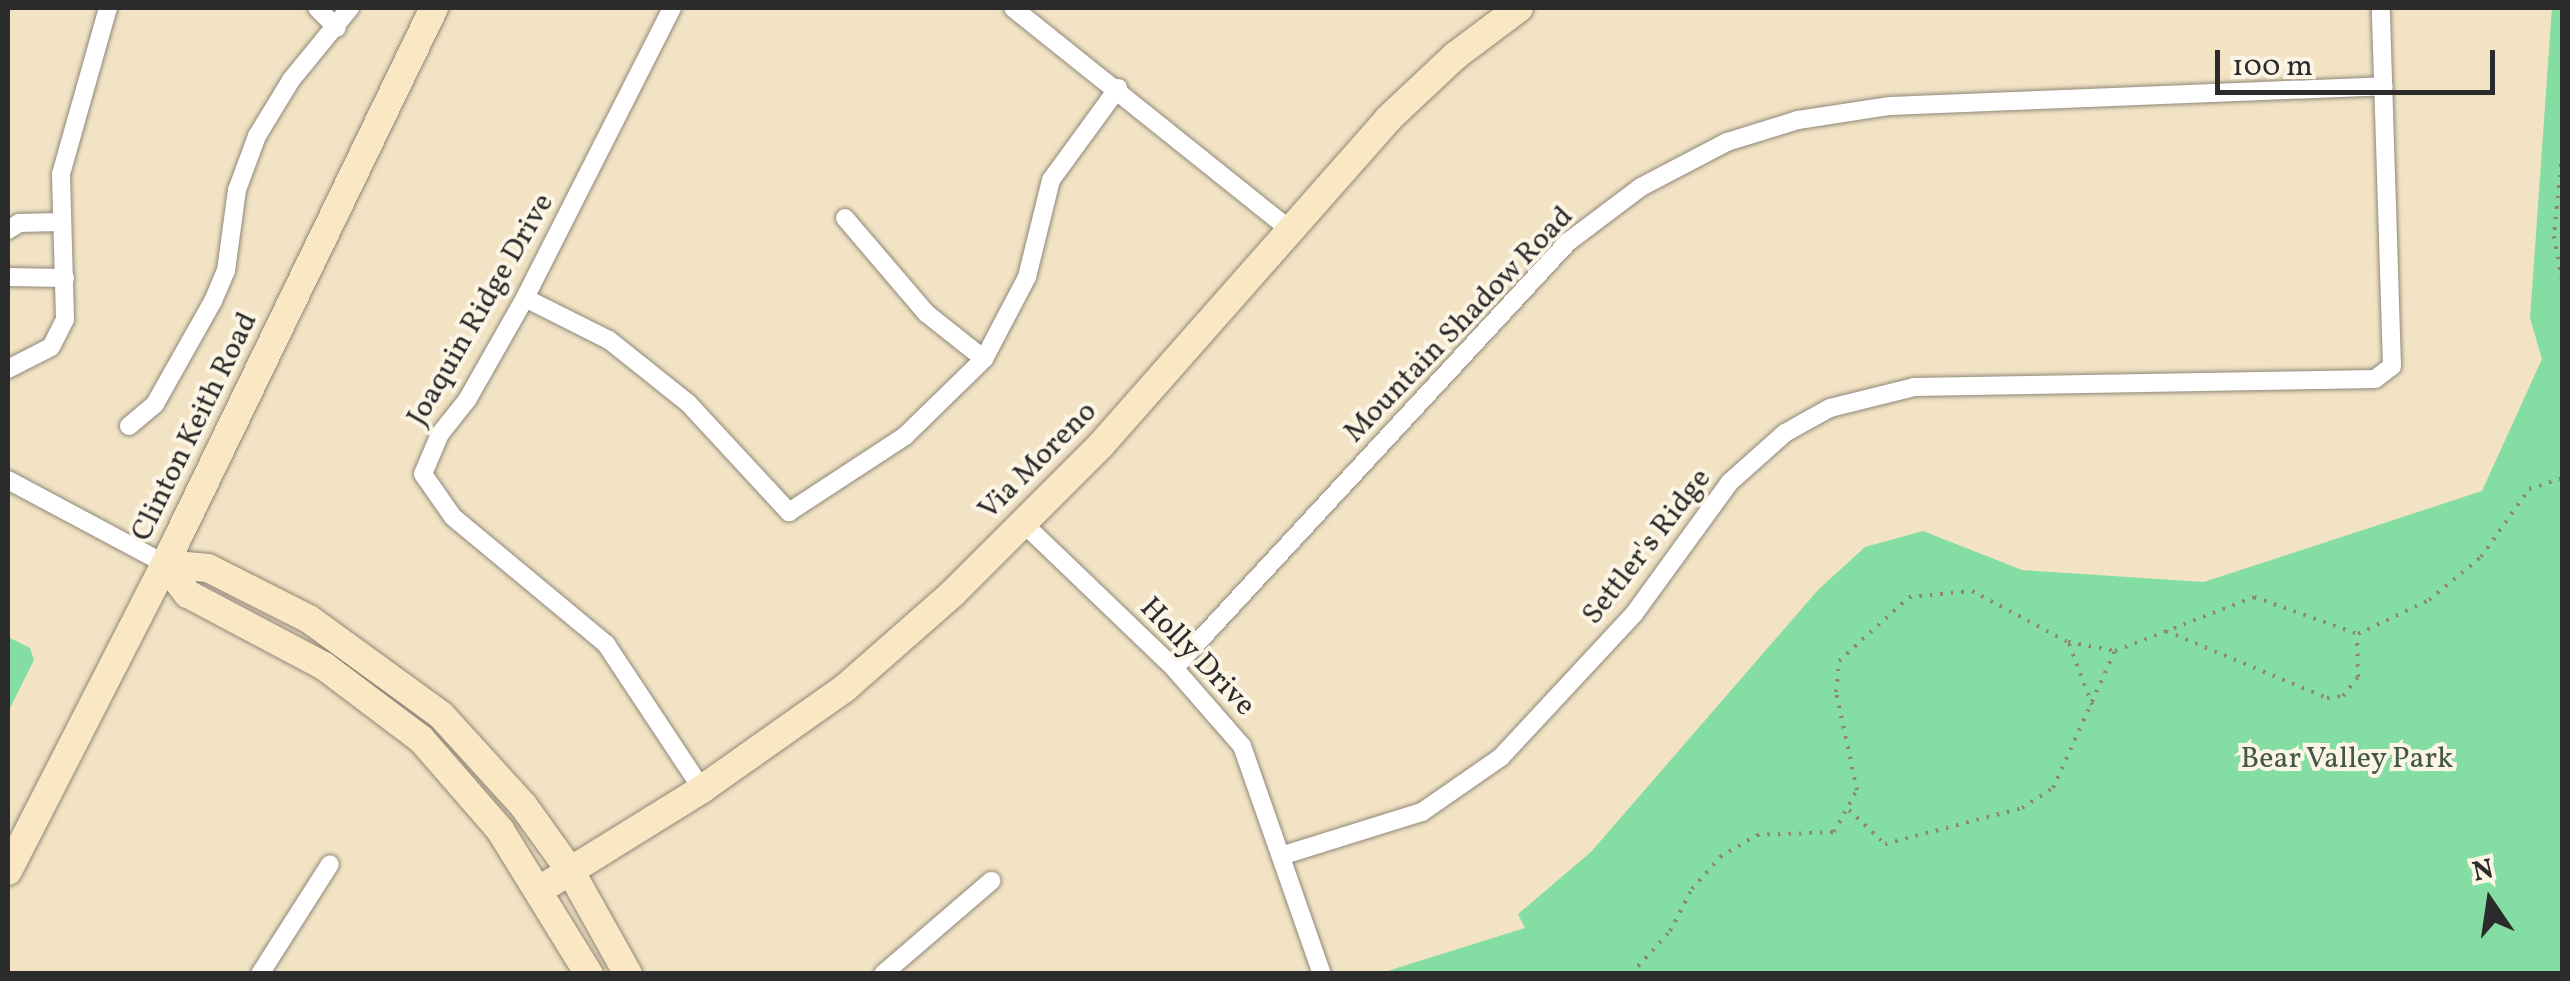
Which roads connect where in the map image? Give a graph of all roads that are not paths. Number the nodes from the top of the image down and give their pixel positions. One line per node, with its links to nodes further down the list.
1 (108, 8): 13 (street)
2 (317, 8): 9 (street)
3 (350, 8): 9 (street)
4 (434, 8): 24 (main road, Clinton Keith Road)
5 (672, 8): 18 (street, Joaquin Ridge Drive)
6 (1013, 8): 11 (street)
7 (1519, 8): 15 (main road, Via Moreno)
8 (2381, 8): 10 (street)
9 (338, 28): 21 (street)
10 (2384, 86): 25 (street, Mountain Shadow Road); 27 (street, Settler's Ridge)
11 (1118, 88): 15 (street); 19 (street)
12 (845, 218): 19 (street)
13 (60, 222): 14 (street); 17 (street)
14 (8, 230)
15 (1290, 230): 23 (main road, Via Moreno)
16 (8, 276): 17 (street)
17 (65, 278): 20 (street)
18 (525, 298): 19 (street); 26 (street, Joaquin Ridge Drive)
19 (984, 359)
20 (8, 369)
21 (129, 426)
22 (8, 480): 24 (street)
23 (1023, 523): 25 (street, Holly Drive); 26 (main road, Via Moreno)
24 (165, 564): 29 (main road, Clinton Keith Road); 30 (main road); 32 (main road)
25 (1174, 668): 27 (street, Holly Drive)
26 (702, 789): 30 (main road, Via Moreno)
27 (1284, 855): 37 (street, Holly Drive)
28 (330, 864): 33 (street)
29 (8, 871)
30 (571, 872): 32 (main road, Via Moreno); 35 (main road)
31 (991, 881): 36 (street)
32 (541, 889): 34 (main road)
33 (260, 974)
34 (589, 974)
35 (628, 974)
36 (883, 974)
37 (1322, 974)

